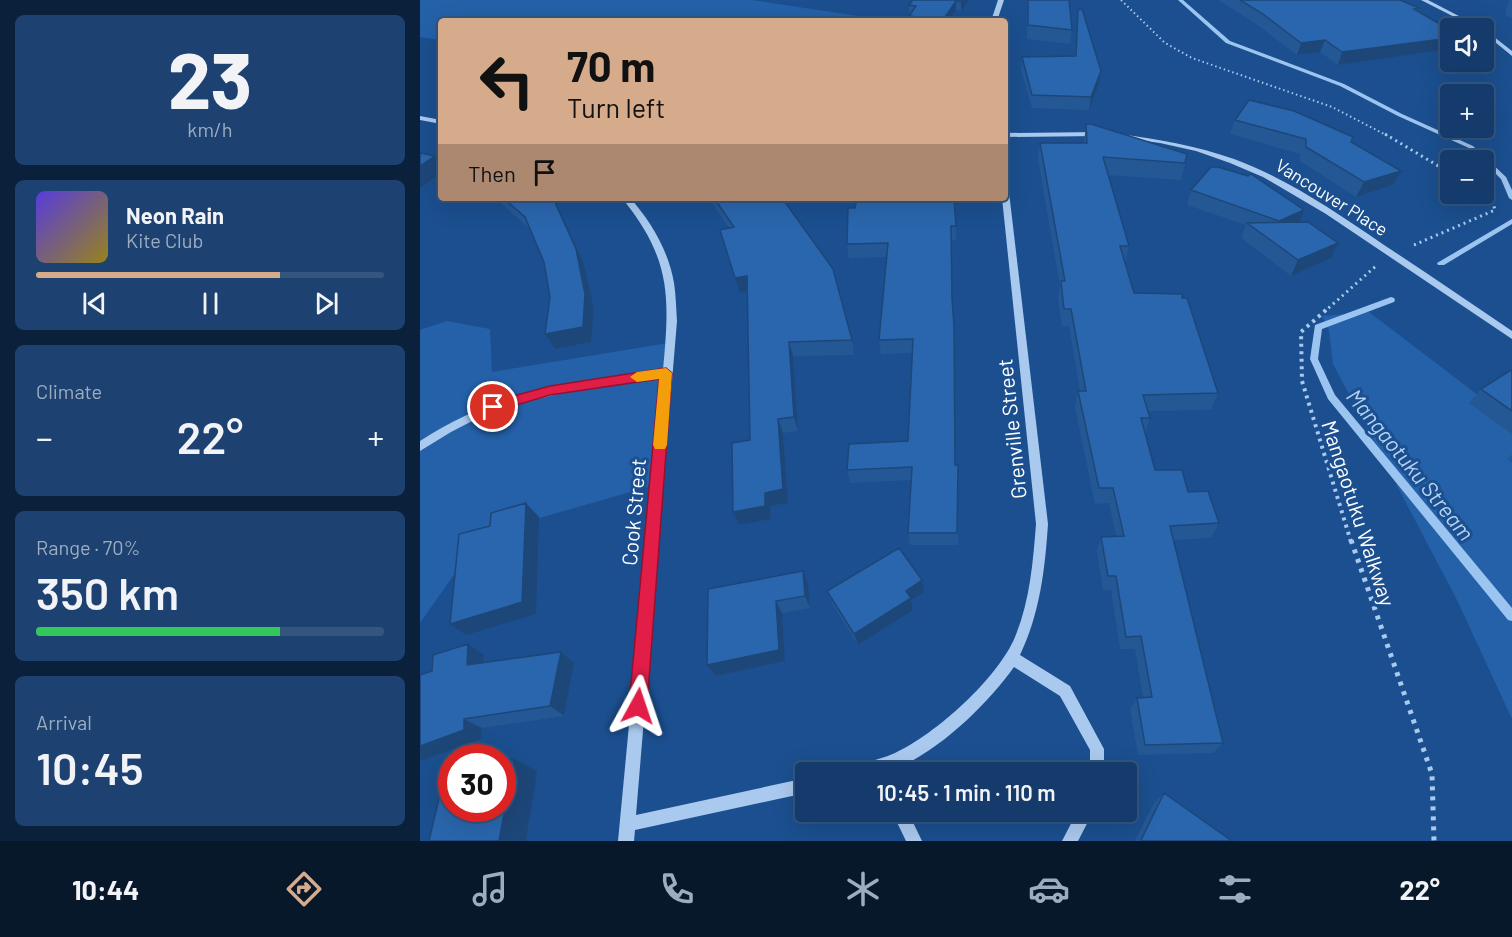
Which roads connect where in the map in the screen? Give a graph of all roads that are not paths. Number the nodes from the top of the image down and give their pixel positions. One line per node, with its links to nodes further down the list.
1 (1001, 0): 3 (street)
2 (1424, 0): 4 (street)
3 (994, 18)
4 (1459, 18)
5 (1494, 40): 6 (street)
6 (1512, 54)
7 (420, 118): 8 (street)
8 (438, 121)
9 (1008, 135): 12 (street, Vancouver Place)
10 (629, 201): 13 (street, Cook Street)
11 (1006, 201): 15 (street, Grenville Street)
12 (1512, 336)
13 (666, 373): 14 (street); 21 (street, Cook Street)
14 (420, 447)
15 (1013, 658): 16 (street, Grenville Street); 17 (street)
16 (896, 762)
17 (1097, 762)
18 (795, 787): 21 (street)
19 (905, 822): 23 (street)
20 (1080, 822): 24 (street)
21 (628, 824): 22 (street, Cook Street)
22 (626, 841)
23 (914, 841)
24 (1070, 841)

